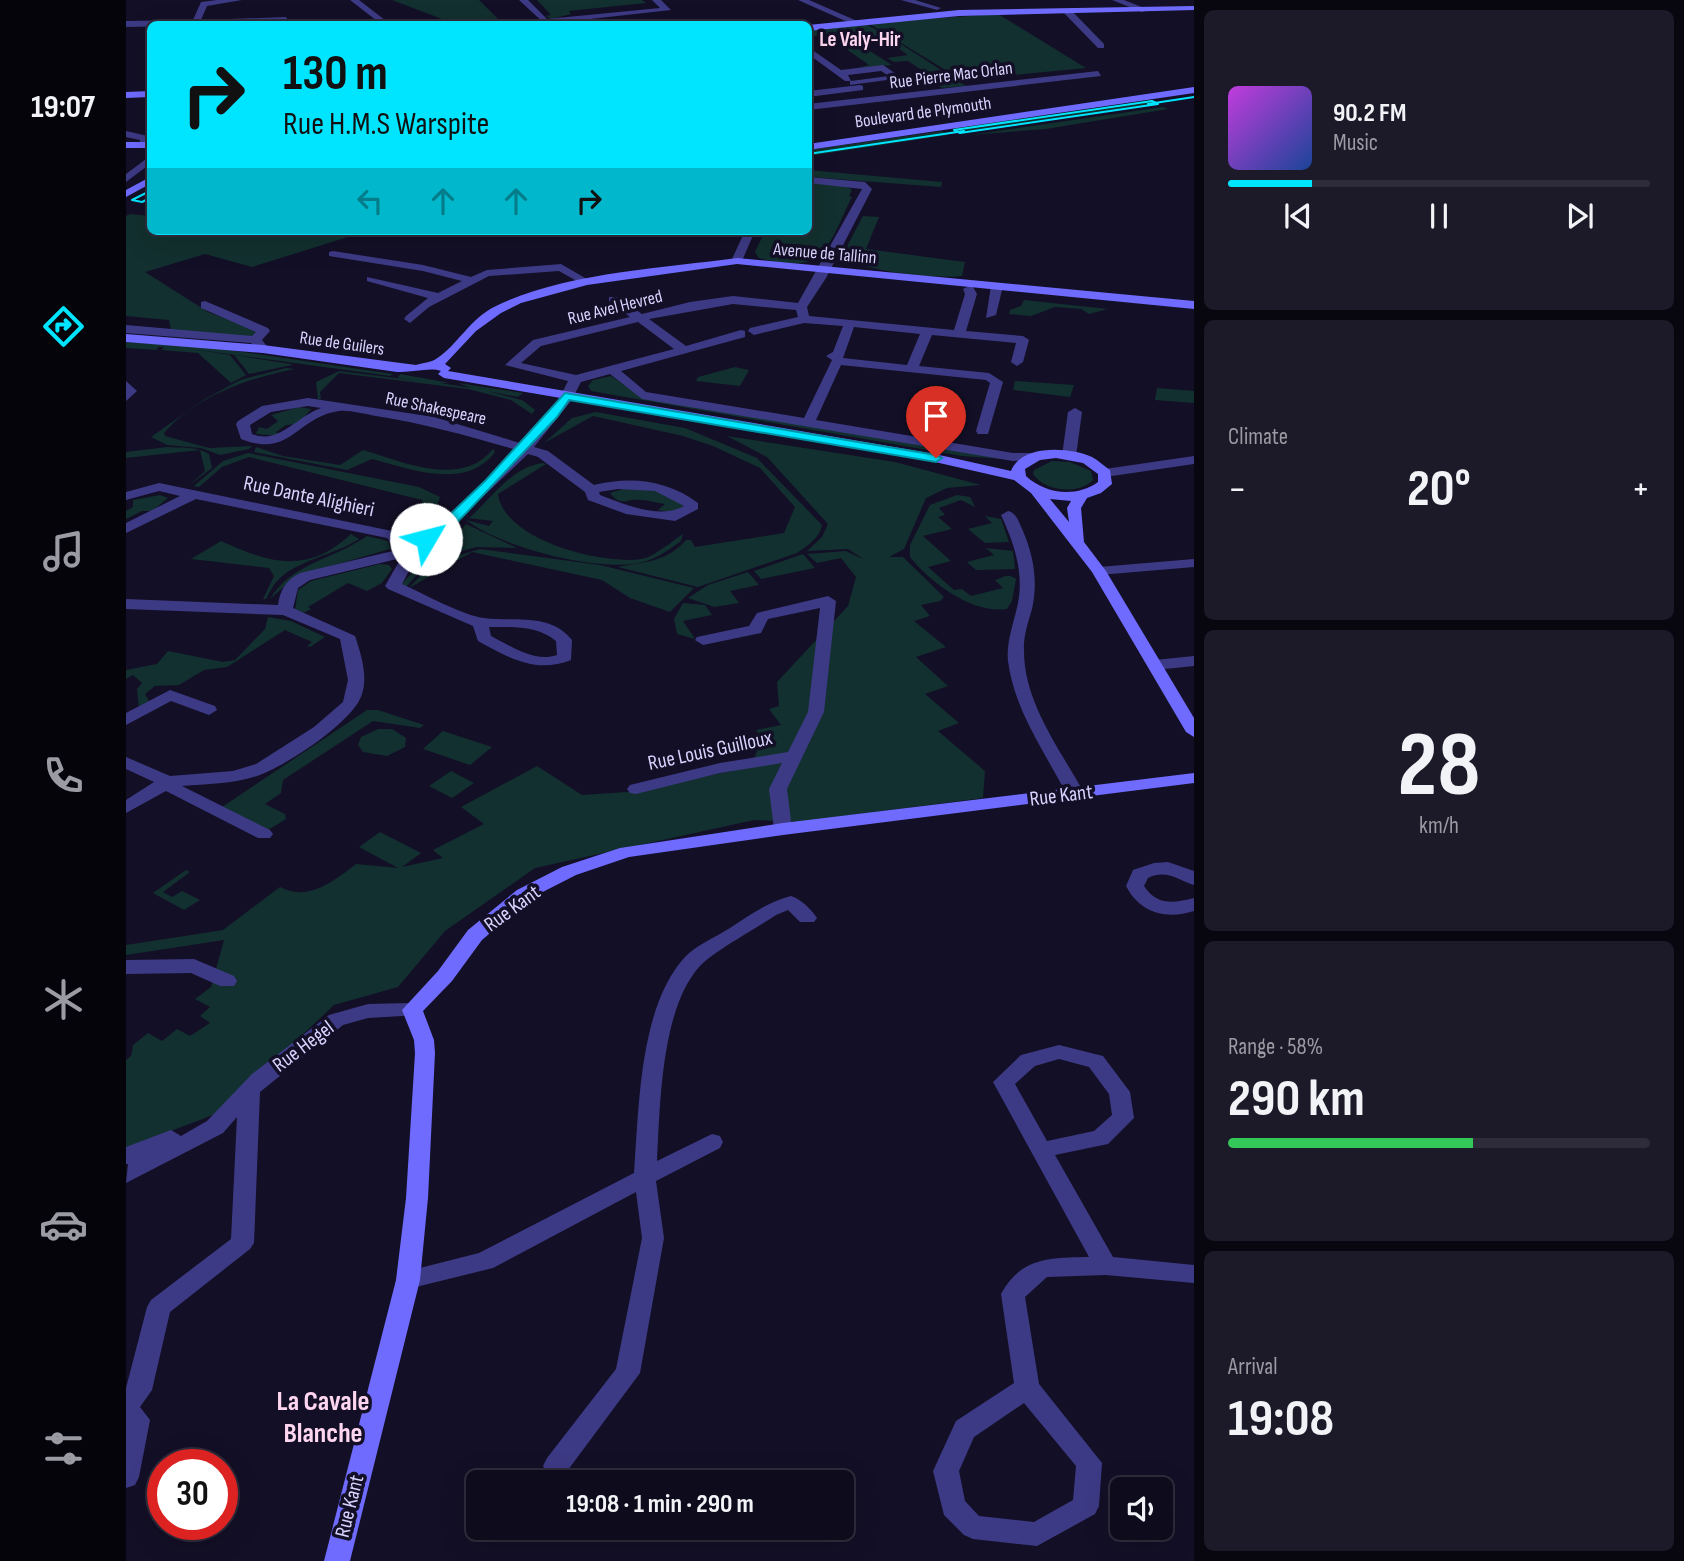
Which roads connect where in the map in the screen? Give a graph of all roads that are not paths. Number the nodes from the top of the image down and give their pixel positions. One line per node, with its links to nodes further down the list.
1 (238, 0): 13 (street)
2 (354, 0): 14 (street)
3 (523, 0): 15 (street)
4 (656, 0): 12 (street)
5 (802, 0): 18 (street)
6 (905, 0): 9 (street)
7 (1116, 0): 10 (street)
8 (1192, 8): 10 (street)
9 (938, 9): 11 (street); 18 (street)
10 (1145, 10): 11 (street)
11 (1067, 11): 22 (street)
12 (586, 18): 16 (street); 17 (street)
13 (196, 21)
14 (382, 21)
15 (544, 21)
16 (555, 21)
17 (591, 21)
18 (853, 21): 21 (street)
19 (126, 24): 20 (street)
20 (147, 24)
21 (812, 26)
22 (1101, 46)
23 (812, 53): 24 (street)
24 (839, 73): 26 (street); 26 (street, Rue Pierre Mac Orlan)
25 (1098, 74): 31 (street, Rue Pierre Mac Orlan)
26 (857, 86): 28 (street, Rue Pierre Mac Orlan); 31 (street)
27 (1194, 89): 36 (street, Boulevard de Plymouth)
28 (812, 93)
29 (147, 94): 30 (street)
30 (126, 95)
31 (875, 100): 32 (street, Rue Pierre Mac Orlan)
32 (812, 107)
33 (126, 134): 35 (street)
34 (126, 145): 35 (street)
35 (147, 145)
36 (812, 146)
37 (147, 162): 39 (street)
38 (126, 169): 39 (street)
39 (139, 169): 40 (street)
40 (126, 179)
41 (812, 180): 47 (street)
42 (147, 182): 43 (street)
43 (126, 194)
44 (748, 235): 46 (street)
45 (334, 254): 49 (street)
46 (737, 261): 47 (street, Avenue de Tallinn); 50 (street, Avenue de Tallinn)
47 (824, 271): 51 (street, Avenue de Tallinn); 57 (street)
48 (370, 279): 53 (street)
49 (471, 281): 50 (street); 53 (street)
50 (586, 282): 70 (street, Avenue de Tallinn)
51 (997, 286): 56 (street, Avenue de Tallinn); 58 (street)
52 (969, 289): 64 (street)
53 (439, 297): 59 (street)
54 (612, 299): 60 (street)
55 (205, 305): 66 (street)
56 (1194, 305)
57 (802, 313): 60 (street, Rue Avel Hevred); 61 (street, Rue Avel Hevred); 67 (street)
58 (990, 315)
59 (410, 319)
60 (641, 319): 67 (street); 73 (street, Rue Avel Hevred)
61 (850, 323): 63 (street, Rue Avel Hevred); 68 (street)
62 (126, 329): 66 (street, Rue de Guilers)
63 (928, 331): 64 (street, Rue Avel Hevred); 72 (street)
64 (959, 334): 69 (street, Rue Avel Hevred)
65 (126, 338): 66 (street, Rue de Guilers)
66 (259, 345): 70 (street, Rue de Guilers)
67 (684, 350): 71 (street)
68 (832, 356)
69 (1017, 362)
70 (440, 369): 75 (street)
71 (612, 369): 73 (street); 79 (street)
72 (911, 369): 79 (street); 80 (street)
73 (576, 379): 75 (street)
74 (126, 385): 76 (street)
75 (565, 396): 81 (street); 83 (street)
76 (126, 397)
77 (339, 407): 77 (street, Rue Shakespeare); 81 (street, Rue Shakespeare)
78 (1075, 412): 82 (street)
79 (809, 422): 84 (street)
80 (983, 431)
81 (524, 447): 88 (street, Rue Shakespeare); 96 (street)
82 (1069, 456): 84 (street); 86 (street)
83 (936, 458): 84 (street); 87 (street)
84 (1029, 460): 87 (street)
85 (1194, 460): 86 (street)
86 (1105, 473): 91 (street)
87 (1019, 477): 89 (street)
88 (592, 490): 88 (street, Rue Shakespeare)
89 (1037, 491): 91 (street); 95 (street)
90 (196, 493): 92 (street, Rue Dante Alighieri); 94 (street); 96 (street, Rue Dante Alighieri)
91 (1082, 495): 95 (street)
92 (126, 496)
93 (1008, 515): 113 (street)
94 (126, 529)
95 (1078, 540): 98 (street)
96 (407, 551): 100 (street); 101 (street)
97 (1194, 563): 98 (street)
98 (1099, 571): 104 (street)
99 (126, 604): 100 (street)
100 (285, 610): 111 (street)
101 (480, 623): 101 (street)
102 (703, 640): 108 (street, Rue Louis Guilloux)
103 (1194, 661): 104 (street)
104 (1155, 665): 107 (street)
105 (209, 710): 106 (street)
106 (126, 720)
107 (1194, 732)
108 (794, 756): 112 (street, Rue Louis Guilloux); 115 (street, Rue Louis Guilloux)
109 (126, 762): 111 (street)
110 (1194, 778): 113 (street, Rue Kant)
111 (167, 782): 114 (street); 116 (street)
112 (636, 789)
113 (1075, 793): 115 (street, Rue Kant)
114 (126, 808)
115 (783, 829): 122 (street, Rue Kant)
116 (264, 834)
117 (1194, 879): 118 (street)
118 (1194, 904)
119 (807, 918): 129 (street)
120 (126, 968): 121 (street)
121 (227, 981)
122 (412, 1010): 123 (street, Rue Hegel); 132 (street, Rue Kant)
123 (249, 1090): 124 (street, Rue Hegel); 134 (street)
124 (215, 1126): 127 (street); 128 (street, Rue Hegel)
125 (712, 1142): 129 (street)
126 (1041, 1150): 126 (street); 130 (street)
127 (132, 1155)
128 (126, 1175)
129 (645, 1179): 132 (street); 135 (street)
130 (1106, 1266): 131 (street); 133 (street)
131 (1194, 1274)
132 (408, 1280): 137 (street, Rue Kant)
133 (1027, 1388): 133 (street)
134 (126, 1408): 136 (street)
135 (556, 1466)
136 (126, 1477)
137 (341, 1559)

